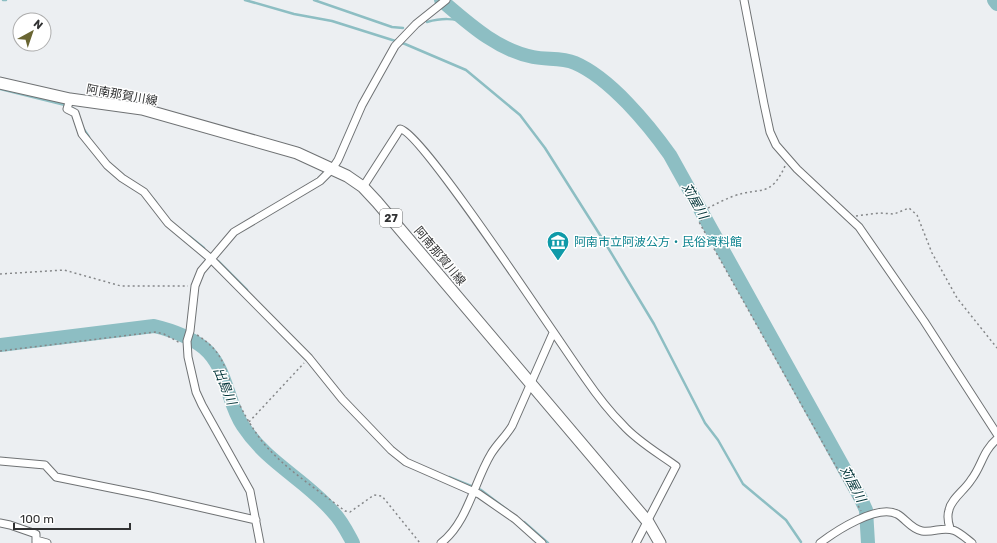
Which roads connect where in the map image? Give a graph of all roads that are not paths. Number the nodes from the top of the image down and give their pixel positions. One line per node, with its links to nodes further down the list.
1 (446, 0): 5 (street)
2 (744, 0): 10 (street)
3 (0, 83): 4 (main road, 阿南那賀川線 / 27)
4 (68, 103): 5 (main road, 阿南那賀川線 / 27); 7 (street)
5 (332, 169): 6 (main road, 阿南那賀川線 / 27); 7 (street)
6 (363, 187): 8 (street); 9 (main road, 阿南那賀川線 / 27)
7 (212, 256): 13 (street); 14 (street)
8 (553, 333): 9 (street); 15 (street)
9 (530, 383): 13 (street); 15 (main road, 阿南那賀川線 / 27)
10 (997, 434)
11 (997, 439): 17 (street)
12 (0, 461): 14 (street)
13 (475, 488): 19 (street); 22 (street)
14 (256, 520): 21 (street)
15 (648, 522): 23 (street); 24 (main road, 阿南那賀川線 / 27)
16 (0, 523): 18 (street)
17 (950, 528): 25 (street); 26 (street)
18 (36, 541): 20 (street)
19 (446, 542)
20 (47, 543)
21 (260, 543)
22 (542, 543)
23 (636, 543)
24 (660, 543)
25 (820, 543)
26 (972, 543)

